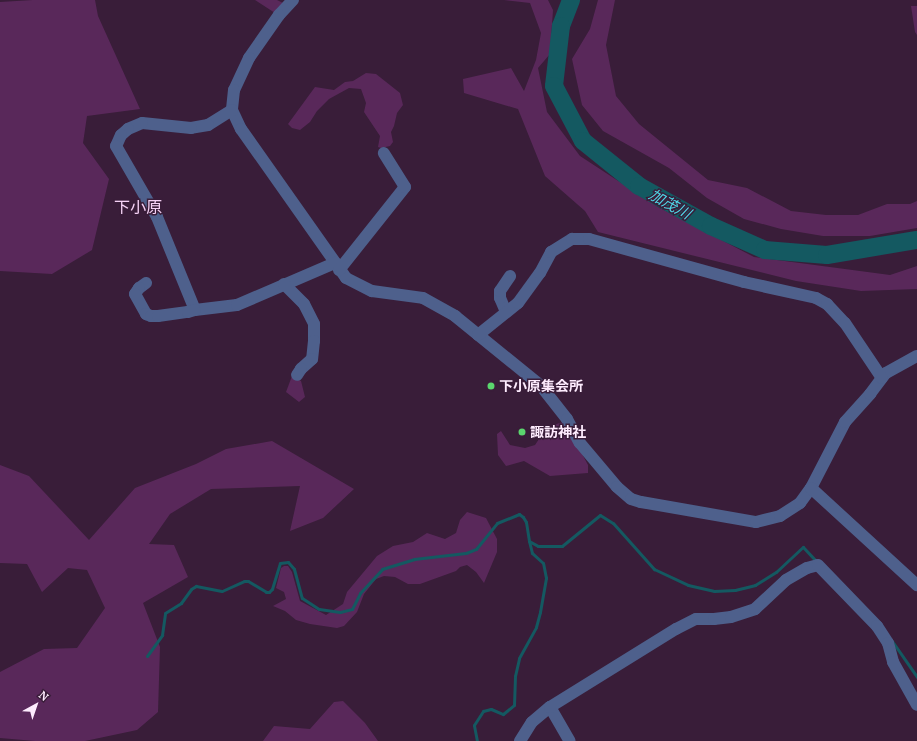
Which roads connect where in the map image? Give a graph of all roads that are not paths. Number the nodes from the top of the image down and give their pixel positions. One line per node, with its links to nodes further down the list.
1 (289, 1): 2 (street)
2 (232, 110): 4 (street); 8 (street)
3 (384, 152): 4 (street)
4 (337, 267): 7 (street); 10 (street)
5 (510, 276): 9 (street)
6 (146, 283): 8 (street)
7 (284, 284): 8 (street); 12 (street)
8 (195, 310)
9 (506, 312): 10 (street); 13 (street)
10 (478, 335): 14 (street)
11 (917, 356): 13 (street)
12 (297, 375)
13 (882, 378): 14 (street)
14 (812, 488): 15 (street)
15 (917, 585)
16 (917, 705): 17 (street)
17 (550, 707): 18 (street); 19 (street)
18 (520, 741)
19 (570, 741)

